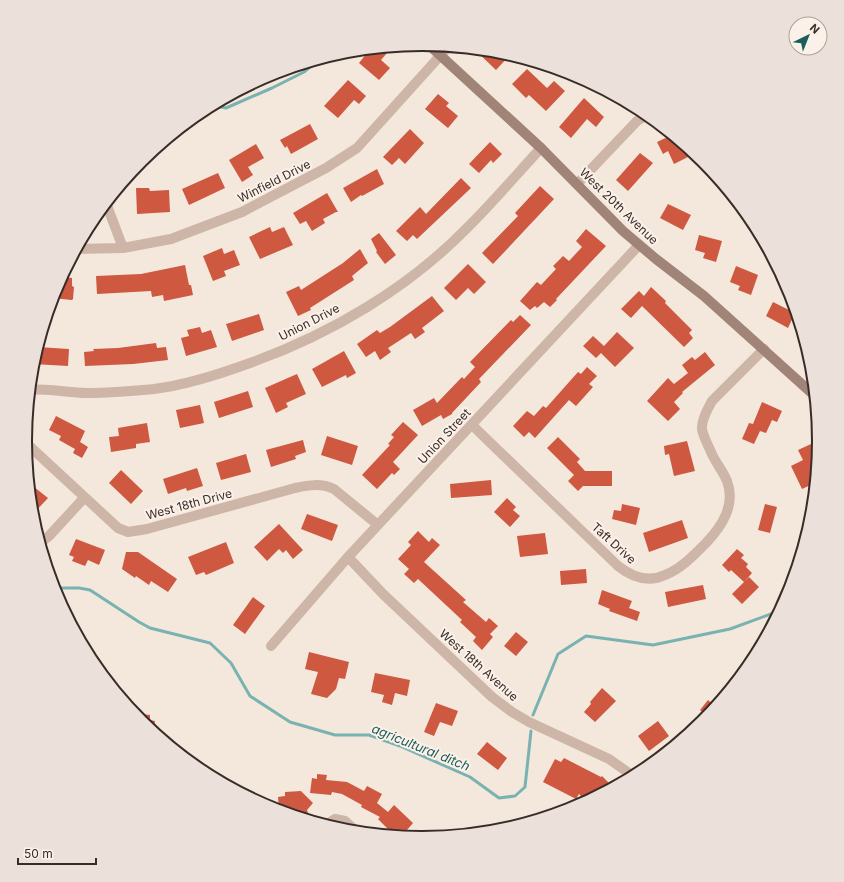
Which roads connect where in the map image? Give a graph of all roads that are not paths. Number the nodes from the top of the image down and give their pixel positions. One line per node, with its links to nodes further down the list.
1 (436, 52): 3 (street, West 20th Avenue)
2 (443, 52): 3 (street, Winfield Drive)
3 (440, 55): 5 (street, West 20th Avenue); 9 (street, Winfield Drive)
4 (641, 119): 6 (street)
5 (541, 148): 6 (street, West 20th Avenue); 12 (street, Union Drive)
6 (577, 184): 8 (street, West 20th Avenue)
7 (109, 210): 9 (street)
8 (639, 245): 11 (street, West 20th Avenue); 14 (street, Union Street)
9 (123, 248): 10 (street, Winfield Drive)
10 (83, 249)
11 (764, 349): 13 (street, West 20th Avenue); 14 (street, Taft Drive)
12 (35, 389)
13 (809, 391)
14 (472, 426): 17 (street, Union Street)
15 (32, 449): 16 (street, West 18th Drive)
16 (84, 498): 17 (street, West 18th Drive); 18 (street)
17 (378, 526): 19 (street, Union Street)
18 (44, 540)
19 (348, 557): 20 (street, Union Street); 21 (street, West 18th Avenue)
20 (271, 646)
21 (627, 772)
22 (332, 821): 23 (street)
23 (349, 824)

